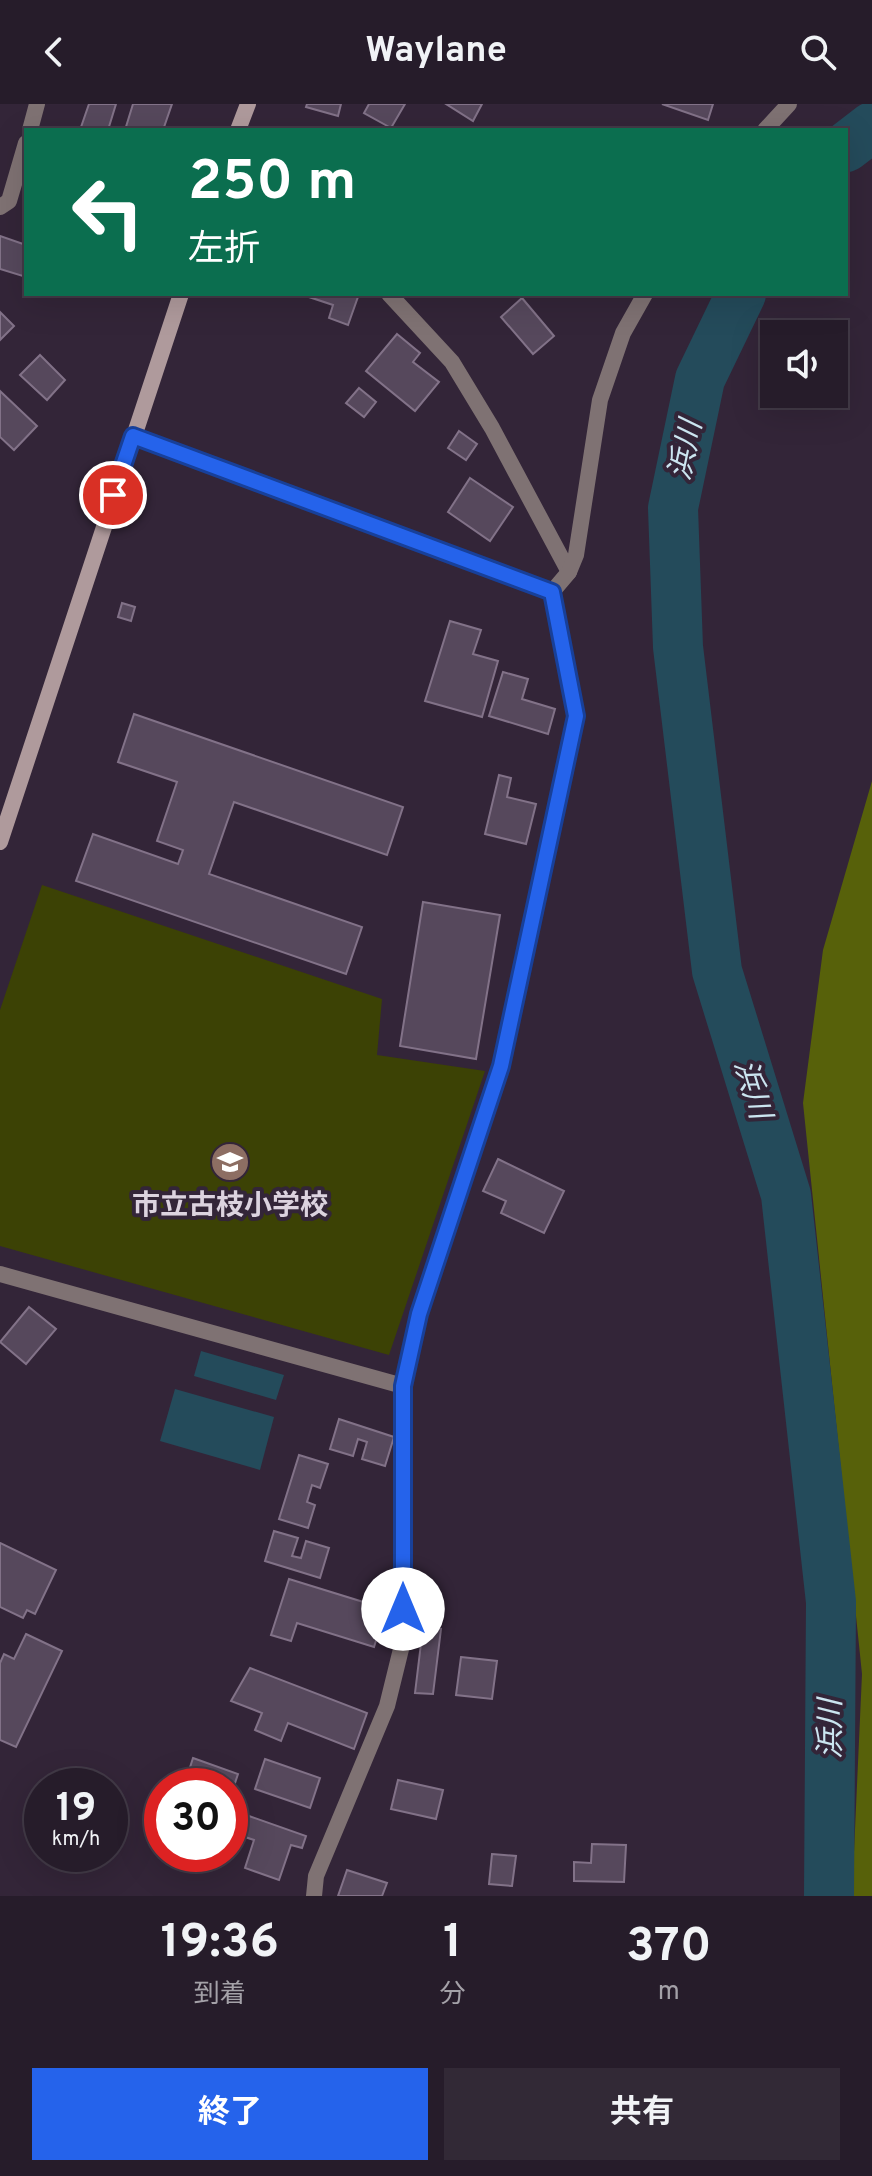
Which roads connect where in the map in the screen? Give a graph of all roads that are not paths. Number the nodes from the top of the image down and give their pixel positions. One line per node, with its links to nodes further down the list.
1 (37, 104): 4 (street)
2 (248, 104): 5 (main road)
3 (789, 104): 6 (street)
4 (31, 128)
5 (239, 128)
6 (767, 128)
7 (24, 150): 8 (street)
8 (0, 207)
9 (180, 296): 12 (main road)
10 (391, 296): 13 (street)
11 (644, 296): 13 (street)
12 (133, 436): 14 (street); 15 (main road)
13 (569, 572): 14 (street)
14 (552, 592): 17 (street)
15 (0, 842)
16 (0, 1274): 17 (street)
17 (403, 1386): 18 (street)
18 (314, 1896)

